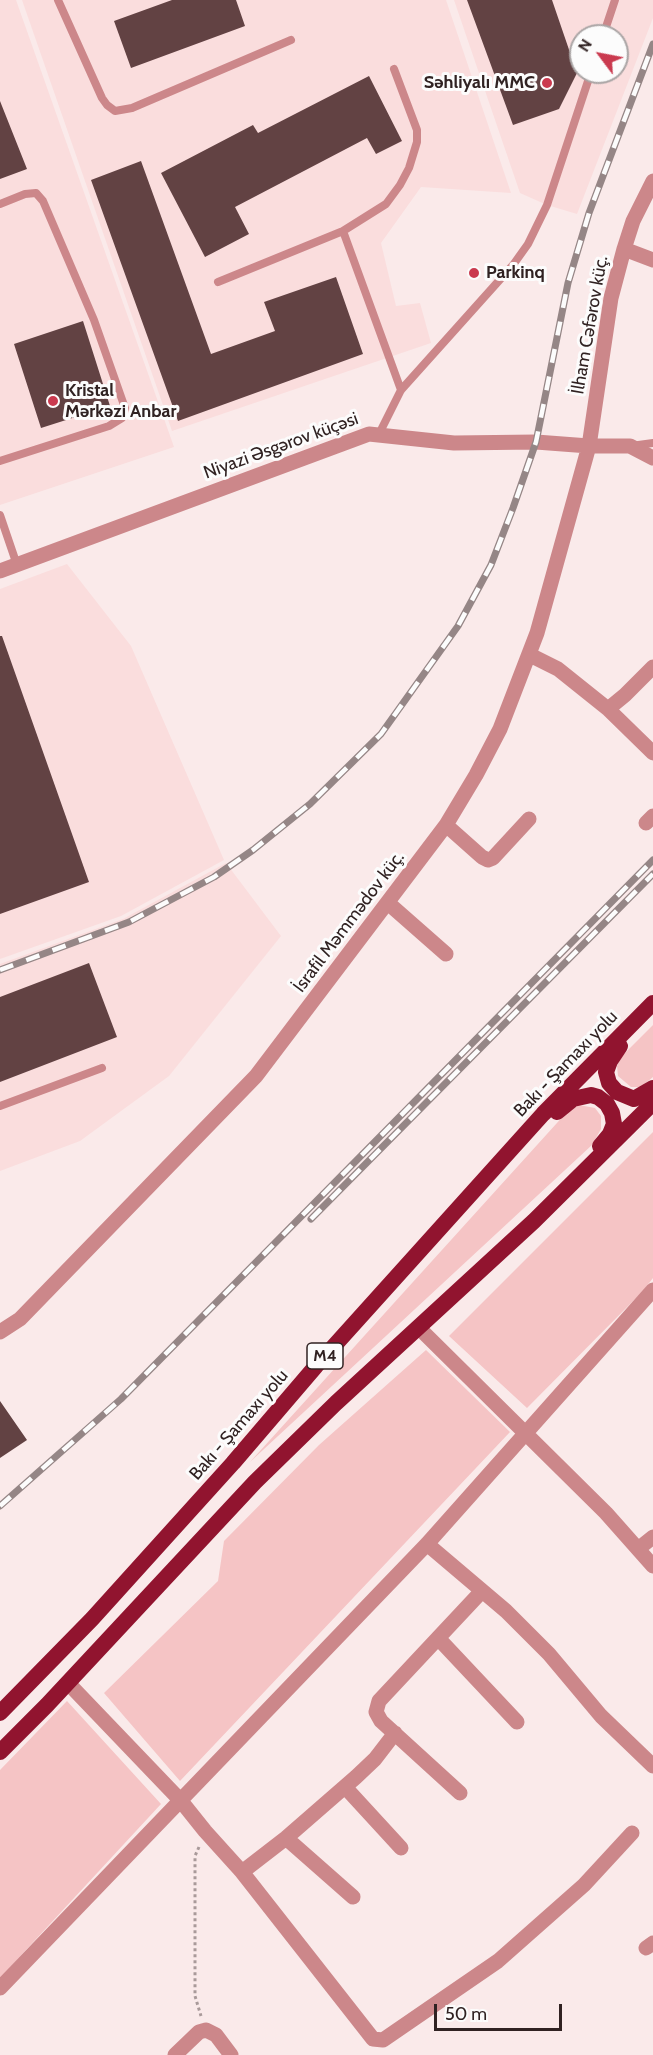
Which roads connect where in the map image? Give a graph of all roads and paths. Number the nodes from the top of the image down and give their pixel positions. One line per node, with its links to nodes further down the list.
1 (57, 0): 4 (lane)
2 (615, 0): 3 (lane)
3 (607, 24)
4 (291, 40)
5 (394, 69): 9 (lane)
6 (587, 84): 13 (lane)
7 (653, 181): 10 (street, İlham Cəfərov küç.)
8 (0, 204): 19 (lane)
9 (343, 231): 12 (lane); 13 (lane)
10 (624, 249): 11 (street); 16 (street, İlham Cəfərov küç.)
11 (653, 260)
12 (218, 282)
13 (401, 390): 14 (lane)
14 (379, 434): 16 (street, Niyazi Əsgərov küçəsi); 21 (street, Niyazi Əsgərov küçəsi)
15 (653, 442): 17 (lane)
16 (589, 446): 17 (street, Niyazi Əsgərov küçəsi); 23 (street, İsrafil Məmmədov küç.)
17 (630, 446): 18 (street)
18 (653, 458)
19 (0, 461)
20 (0, 515): 21 (lane)
21 (17, 565): 22 (street, Niyazi Əsgərov küçəsi)
22 (0, 571)
23 (530, 655): 25 (street); 28 (street, İsrafil Məmmədov küç.)
24 (653, 667): 25 (street)
25 (608, 709): 26 (street)
26 (653, 753)
27 (529, 819): 28 (street)
28 (446, 825): 29 (street, İsrafil Məmmədov küç.)
29 (388, 903): 30 (street); 40 (street, İsrafil Məmmədov küç.)
30 (446, 954)
31 (653, 1004): 33 (highway); 36 (highway, Bakı - Şamaxı yolu / M4)
32 (102, 1068): 35 (lane)
33 (653, 1088)
34 (653, 1103): 37 (highway, M4)
35 (0, 1106)
36 (492, 1171): 37 (highway); 49 (highway, Bakı - Şamaxı yolu / M4)
37 (534, 1221): 39 (highway, M4)
38 (653, 1290): 41 (street)
39 (419, 1328): 41 (street); 48 (highway, M4)
40 (0, 1332)
41 (525, 1433): 43 (street); 44 (street)
42 (653, 1537): 44 (street)
43 (427, 1544): 46 (street); 56 (street)
44 (638, 1549): 45 (street)
45 (653, 1566)
46 (482, 1591): 47 (street); 53 (street)
47 (438, 1638): 50 (street); 51 (street)
48 (68, 1683): 52 (highway, M4); 56 (street)
49 (0, 1713)
50 (517, 1722)
51 (395, 1733): 54 (street); 55 (street)
52 (0, 1752)
53 (653, 1766)
54 (345, 1787): 59 (street); 60 (street)
55 (460, 1793)
56 (181, 1801): 57 (street); 63 (street)
57 (205, 1831): 61 (street); 64 (path)
58 (632, 1833): 61 (street)
59 (286, 1838): 61 (street); 62 (street)
60 (401, 1848)
61 (242, 1872)
62 (353, 1897)
63 (0, 1988)
64 (206, 2030): 65 (street); 66 (street)
65 (175, 2055)
66 (231, 2055)

